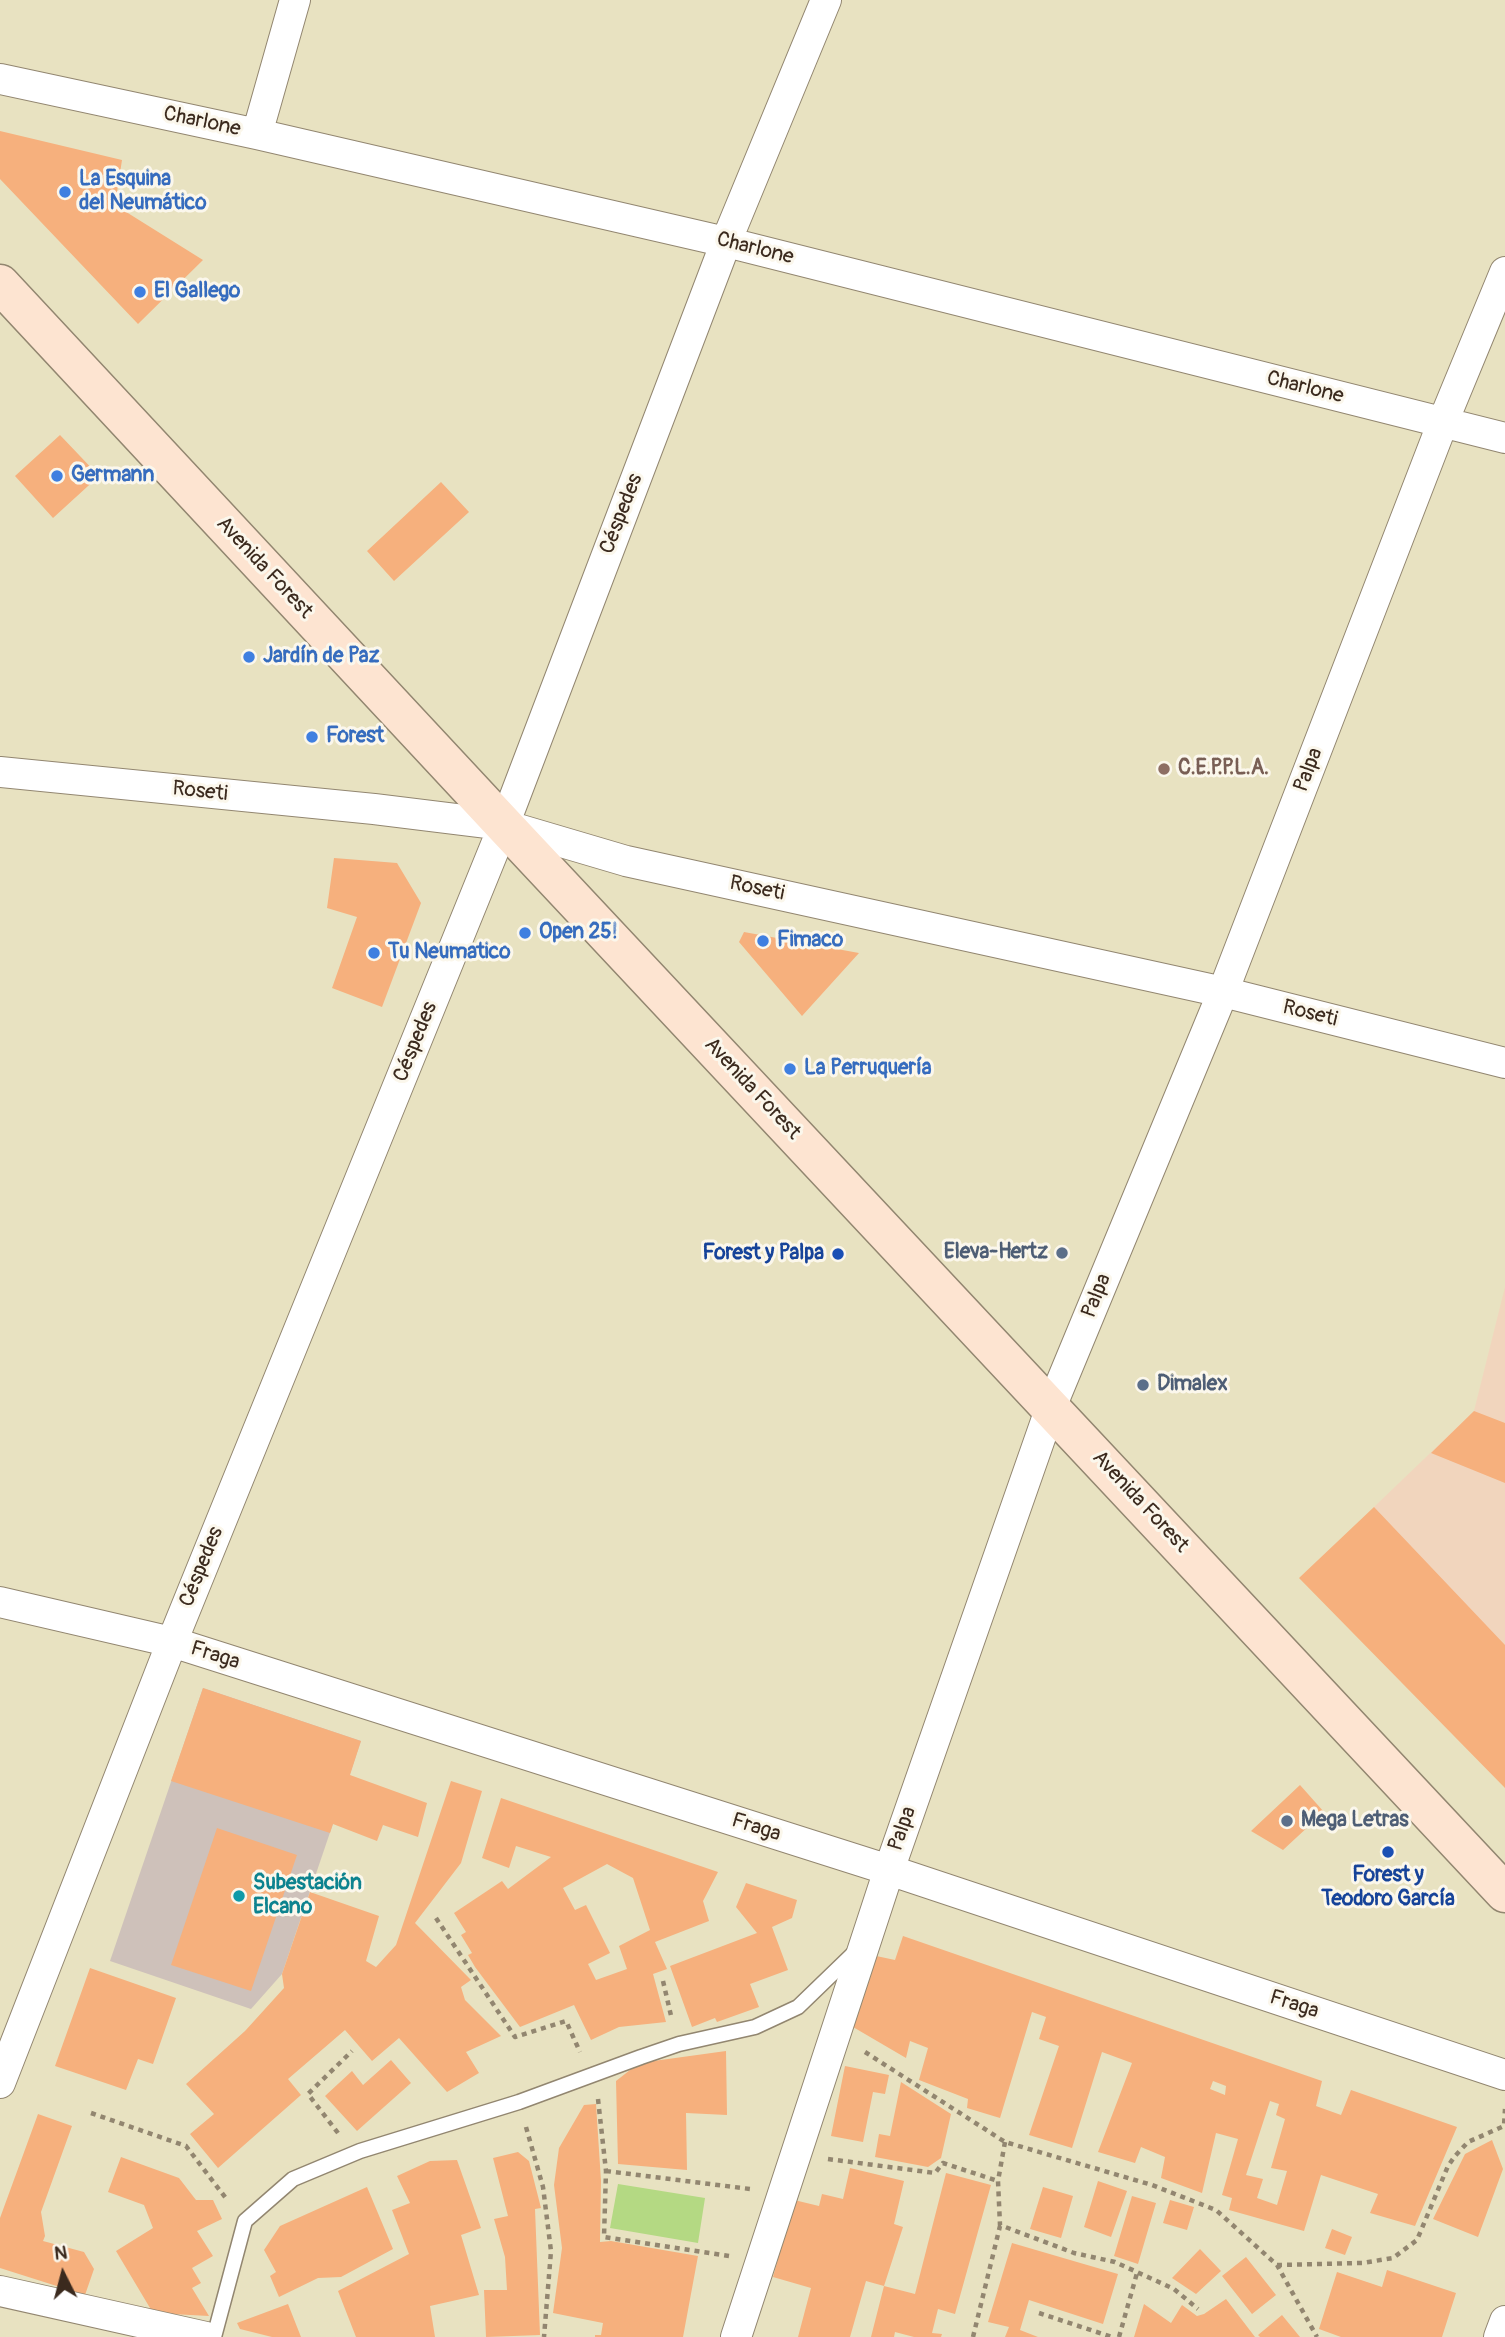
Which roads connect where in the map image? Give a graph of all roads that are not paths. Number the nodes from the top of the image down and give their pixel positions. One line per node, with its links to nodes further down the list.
1 (295, 0): 4 (street)
2 (827, 0): 5 (street, Céspedes)
3 (0, 79): 4 (street, Charlone)
4 (257, 134): 5 (street, Charlone)
5 (726, 242): 8 (street, Charlone); 11 (street, Céspedes)
6 (1505, 272): 8 (street, Palpa)
7 (0, 284): 11 (main road, Avenida Forest)
8 (1443, 422): 9 (street, Charlone); 12 (street, Palpa)
9 (1505, 438)
10 (0, 772): 11 (street, Roseti)
11 (504, 825): 12 (street, Roseti); 14 (main road, Avenida Forest); 16 (street, Céspedes)
12 (1223, 992): 13 (street, Roseti); 14 (street, Palpa)
13 (1505, 1063)
14 (1051, 1407): 17 (street, Palpa); 18 (main road, Avenida Forest)
15 (0, 1602): 16 (street, Fraga)
16 (172, 1642): 17 (street, Fraga); 21 (street, Céspedes)
17 (889, 1870): 19 (street, Palpa); 20 (street, Fraga)
18 (1505, 1893)
19 (864, 1943): 25 (lane); 26 (street, Palpa)
20 (1505, 2075)
21 (0, 2083)
22 (0, 2291): 24 (street)
23 (1505, 2321): 27 (street)
24 (206, 2337)
25 (214, 2337)
26 (736, 2337)
27 (1499, 2337)

